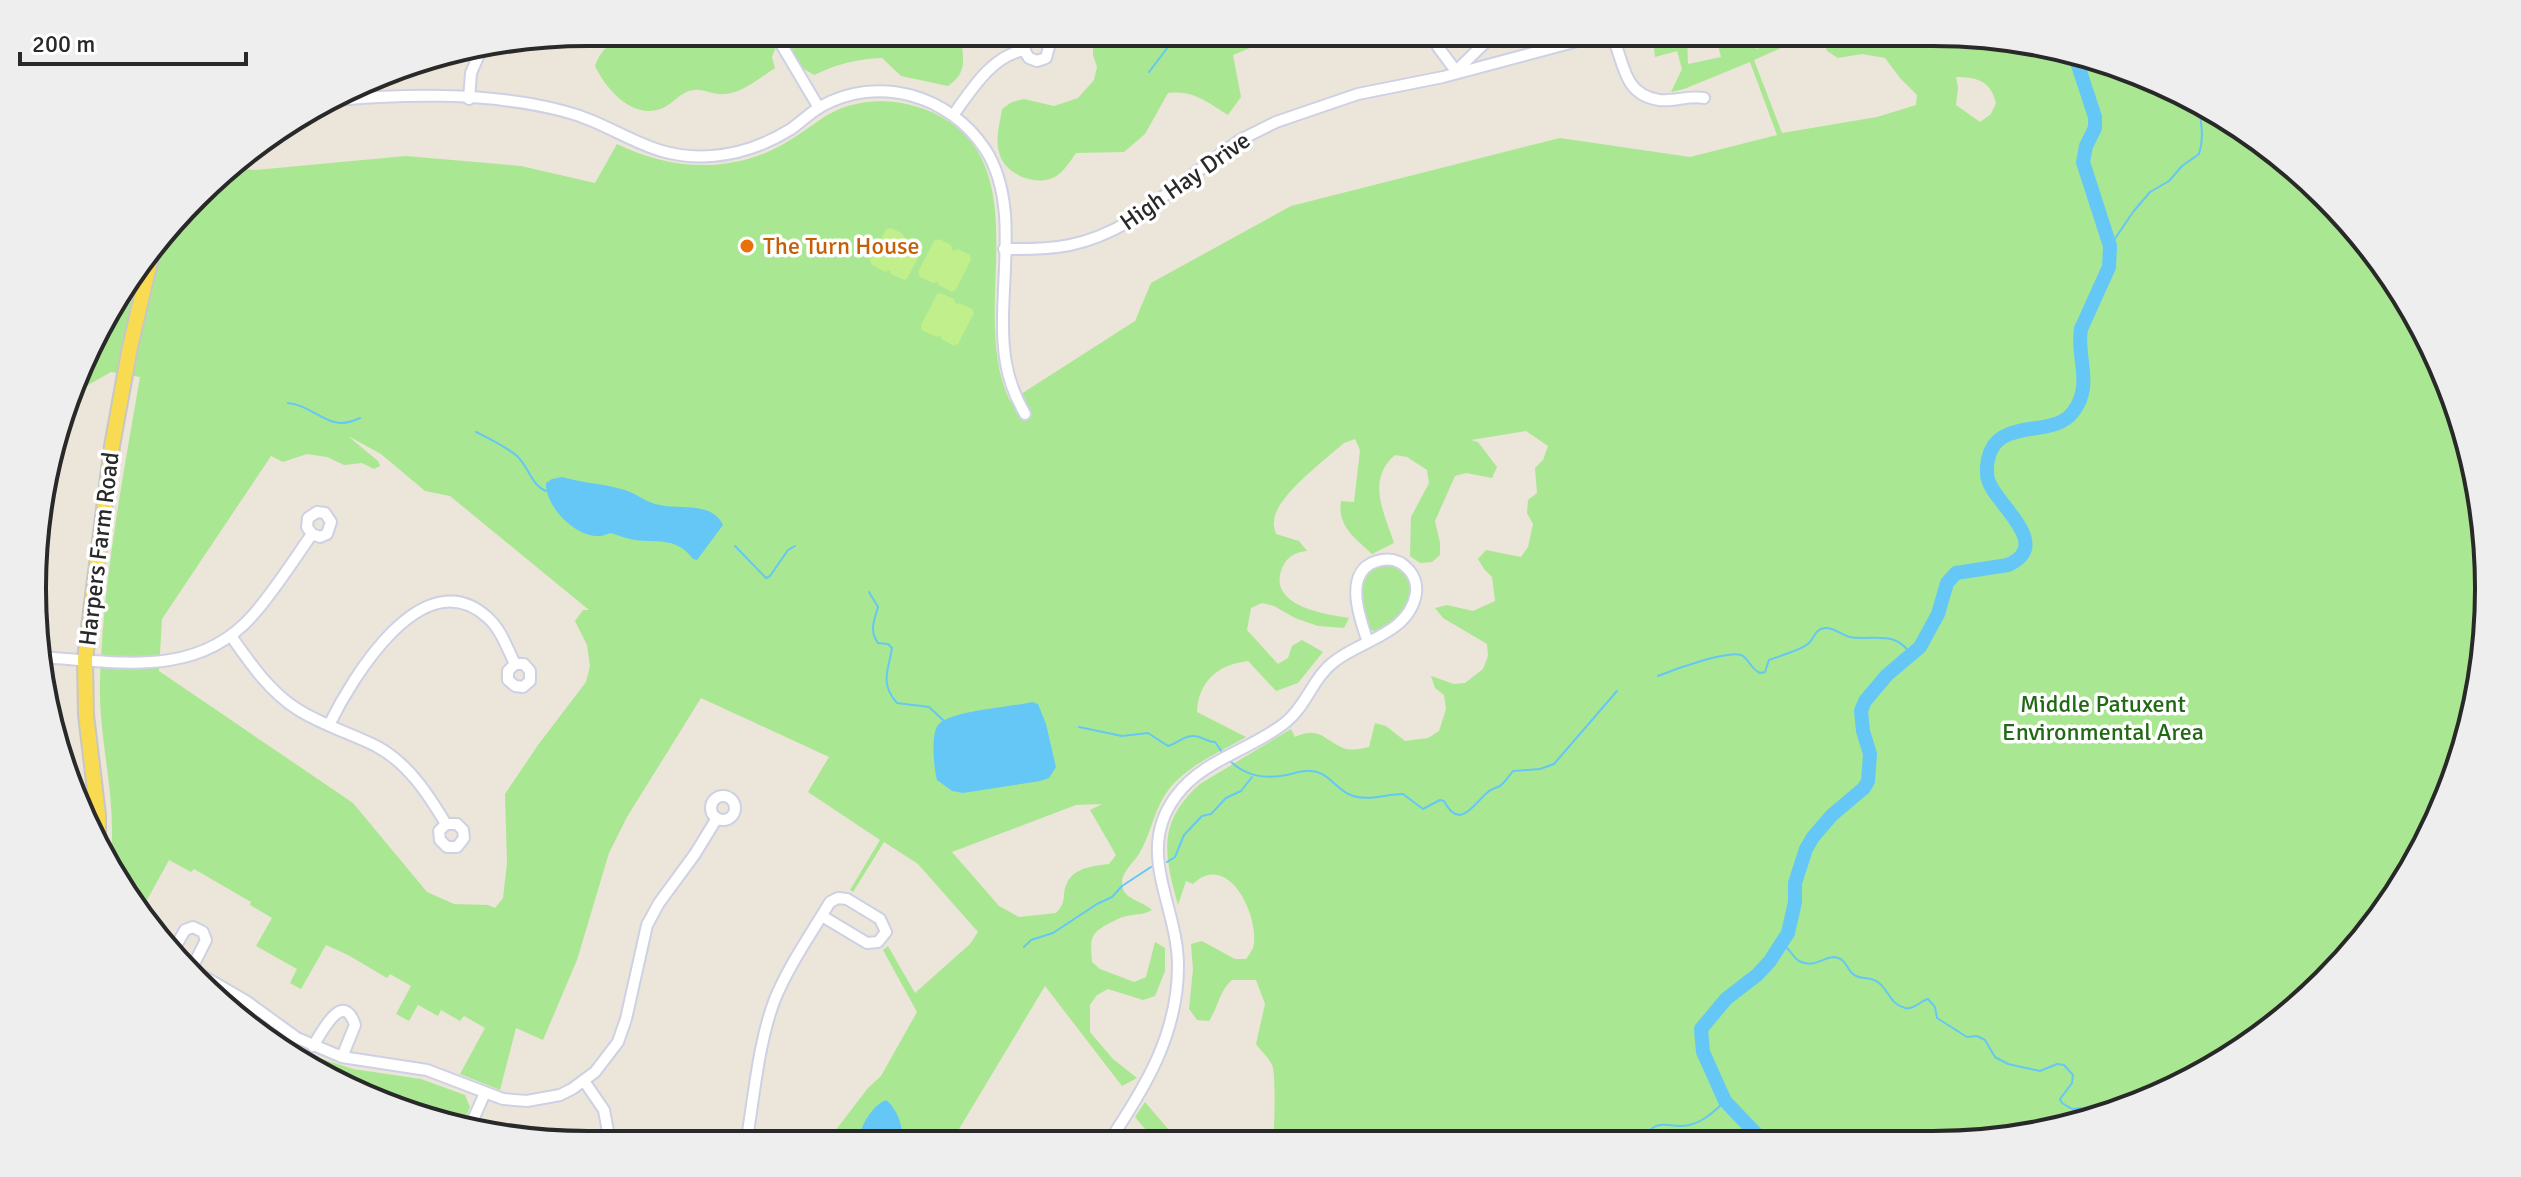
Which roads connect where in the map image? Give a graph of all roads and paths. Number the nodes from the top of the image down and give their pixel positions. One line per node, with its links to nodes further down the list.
1 (782, 46): 14 (street)
2 (1438, 46): 10 (street)
3 (1483, 46): 10 (street, High Hay Drive)
4 (1485, 46): 9 (street)
5 (1558, 46): 9 (street, High Hay Drive)
6 (1617, 46): 12 (street)
7 (1024, 50): 15 (street)
8 (478, 57): 13 (street)
9 (1494, 62): 10 (street, High Hay Drive)
10 (1456, 71): 16 (street, High Hay Drive)
11 (366, 94): 13 (street)
12 (1704, 98)
13 (469, 99): 14 (street)
14 (819, 108): 15 (street)
15 (954, 114): 16 (street)
16 (1004, 249): 18 (street)
17 (147, 273): 23 (main road, Harpers Farm Road)
18 (1025, 414)
19 (312, 534): 20 (street)
20 (231, 636): 23 (street); 25 (street)
21 (1368, 642): 21 (street); 40 (street)
22 (51, 658): 23 (street)
23 (85, 659): 27 (main road, Harpers Farm Road)
24 (515, 664): 25 (street)
25 (329, 725): 28 (street)
26 (717, 818): 35 (street)
27 (98, 819)
28 (446, 824)
29 (822, 916): 29 (street); 39 (street)
30 (178, 942): 31 (street)
31 (195, 961)
32 (221, 987): 33 (street)
33 (313, 1046): 34 (street); 34 (street)
34 (342, 1057): 36 (street)
35 (584, 1081): 36 (street); 38 (street)
36 (485, 1093): 37 (street)
37 (473, 1119)
38 (608, 1131)
39 (748, 1131)
40 (1116, 1131)

